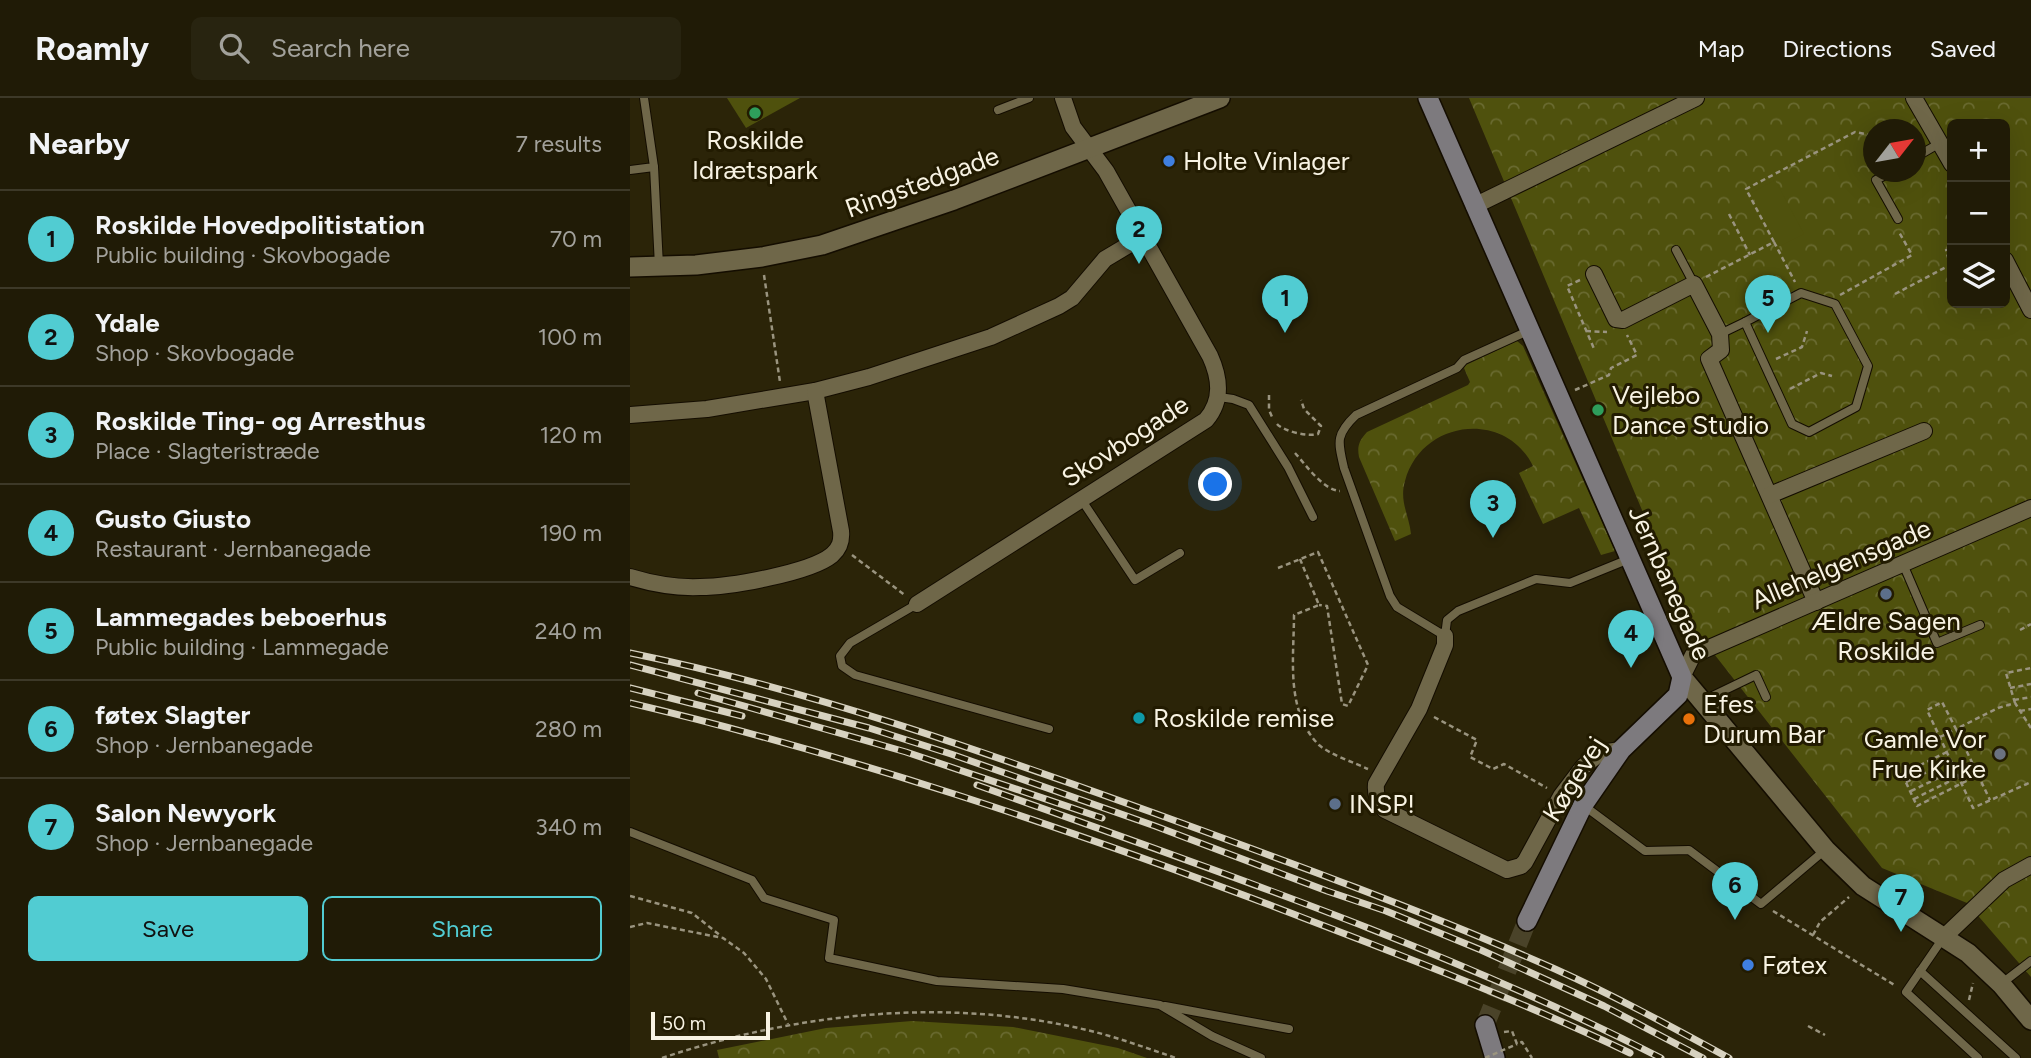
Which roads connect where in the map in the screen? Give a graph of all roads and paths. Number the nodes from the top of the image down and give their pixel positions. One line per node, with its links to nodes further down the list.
1 (644, 98): 15 (lane)
2 (1029, 98): 9 (lane)
3 (1063, 98): 12 (street, Skovbogade)
4 (1220, 98): 8 (street, Ringstedgade)
5 (1428, 98): 18 (main road, Jernbanegade)
6 (1696, 98): 18 (street)
7 (1914, 98): 11 (street)
8 (1190, 103): 12 (street, Ringstedgade)
9 (998, 110)
10 (1863, 134): 22 (path)
11 (1940, 143): 13 (lane); 14 (street)
12 (1089, 148): 21 (street, Skovbogade); 26 (street, Ringstedgade)
13 (1926, 151)
14 (1947, 155)
15 (654, 167): 16 (lane); 27 (lane)
16 (630, 170)
17 (1877, 182): 20 (lane)
18 (1474, 205): 39 (main road, Jernbanegade)
19 (1729, 214): 25 (path)
20 (1898, 219): 35 (path)
21 (1142, 237): 45 (street); 49 (street, Skovbogade)
22 (1774, 242): 25 (path); 33 (path)
23 (1945, 249): 34 (path)
24 (1676, 250): 31 (lane)
25 (1750, 255): 31 (path)
26 (762, 257): 27 (street, Ringstedgade); 48 (path)
27 (659, 266): 28 (street, Ringstedgade)
28 (630, 267)
29 (2010, 267): 32 (street)
30 (1594, 274): 37 (street); 42 (path)
31 (1694, 284): 37 (street); 41 (street)
32 (2025, 286): 36 (street)
33 (1801, 293): 35 (lane); 38 (lane)
34 (1895, 294)
35 (1835, 304): 47 (lane)
36 (2031, 310)
37 (1620, 320): 50 (path)
38 (1745, 322): 41 (lane); 43 (lane)
39 (1530, 330): 50 (main road, Jernbanegade); 55 (lane)
40 (1807, 331): 43 (path)
41 (1720, 334): 56 (street)
42 (1595, 351)
43 (1766, 364): 47 (lane)
44 (1832, 376): 47 (path)
45 (815, 391): 48 (street); 60 (street)
46 (1269, 395): 51 (path)
47 (1779, 395)
48 (782, 397): 52 (street)
49 (1219, 397): 54 (lane); 57 (street, Skovbogade)
50 (1560, 398): 62 (main road, Jernbanegade)
51 (1301, 400)
52 (630, 415)
53 (1924, 431): 56 (street)
54 (1277, 449): 55 (path); 59 (lane)
55 (1353, 491): 73 (lane)
56 (1770, 495): 67 (street)
57 (1081, 499): 61 (lane); 68 (street, Skovbogade)
58 (2031, 508): 64 (street, Allehelgensgade)
59 (1313, 517)
60 (840, 546): 66 (street); 68 (path)
61 (1180, 553)
62 (1630, 558): 73 (lane); 75 (main road, Jernbanegade)
63 (1300, 559): 65 (path); 69 (path); 69 (path)
64 (1903, 564): 67 (street, Allehelgensgade); 71 (lane)
65 (1278, 568)
66 (630, 577)
67 (1816, 602): 75 (street, Allehelgensgade)
68 (917, 604): 86 (lane)
69 (1320, 605): 94 (path)
70 (2031, 624): 72 (path)
71 (1980, 625)
72 (2020, 630)
73 (1445, 636): 82 (street)
74 (2031, 668): 77 (path)
75 (1682, 677): 80 (street, Jernbanegade); 89 (main road, Køgevej)
76 (2031, 684): 77 (path)
77 (2010, 688): 81 (path)
78 (1766, 697): 80 (lane)
79 (2031, 697): 81 (path)
80 (1702, 701): 105 (street, Jernbanegade)
81 (2014, 701): 84 (path); 87 (path)
82 (1419, 709): 94 (street); 100 (path)
83 (2031, 709): 84 (path)
84 (2020, 711): 85 (path)
85 (2031, 728)
86 (1049, 729)
87 (1956, 729): 88 (path); 88 (path); 93 (path)
88 (1940, 737): 90 (path)
89 (1620, 750): 100 (street); 103 (main road, Køgevej)
90 (1947, 752): 91 (path); 96 (path)
91 (1951, 761): 92 (path); 96 (path)
92 (1955, 769): 95 (path); 99 (path)
93 (1978, 775): 98 (path); 102 (path)
94 (1380, 776): 100 (street)
95 (1958, 777): 98 (path); 101 (path)
96 (1906, 782): 99 (path)
97 (2031, 782): 102 (path)
98 (1961, 783): 101 (path); 102 (path)
99 (1910, 791): 101 (path)
100 (1561, 796)
101 (1914, 799)
102 (1990, 800)
103 (1583, 805): 109 (lane); 110 (main road, Køgevej)
104 (630, 832): 120 (lane)
105 (1826, 850): 107 (street, Jernbanegade); 109 (lane)
106 (2031, 865): 114 (street)
107 (1863, 886): 112 (path); 114 (street, Jernbanegade)
108 (630, 896): 113 (path)
109 (1761, 904): 112 (path)
110 (1527, 921)
111 (630, 927): 113 (path)
112 (1813, 934): 119 (path)
113 (723, 938): 123 (path)
114 (1944, 938): 116 (street, Jernbanegade); 117 (lane)
115 (2031, 961): 118 (lane)
116 (1979, 962): 118 (street, Jernbanegade); 121 (path)
117 (1920, 971): 119 (lane); 121 (lane)
118 (2001, 984): 122 (street, Jernbanegade)
119 (1906, 992): 134 (lane)
120 (1160, 1005): 126 (lane); 130 (lane)
121 (1966, 1011): 135 (lane)
122 (2031, 1020)
123 (788, 1024): 128 (path); 129 (path)
124 (1485, 1025): 132 (main road)
125 (1808, 1026): 127 (path)
126 (1289, 1029)
127 (1825, 1035)
128 (662, 1058)
129 (1176, 1058)
130 (1261, 1058)
131 (1485, 1058): 133 (path, bridge)
132 (1495, 1058)
133 (1532, 1058)
134 (1978, 1058)
135 (2016, 1058)

